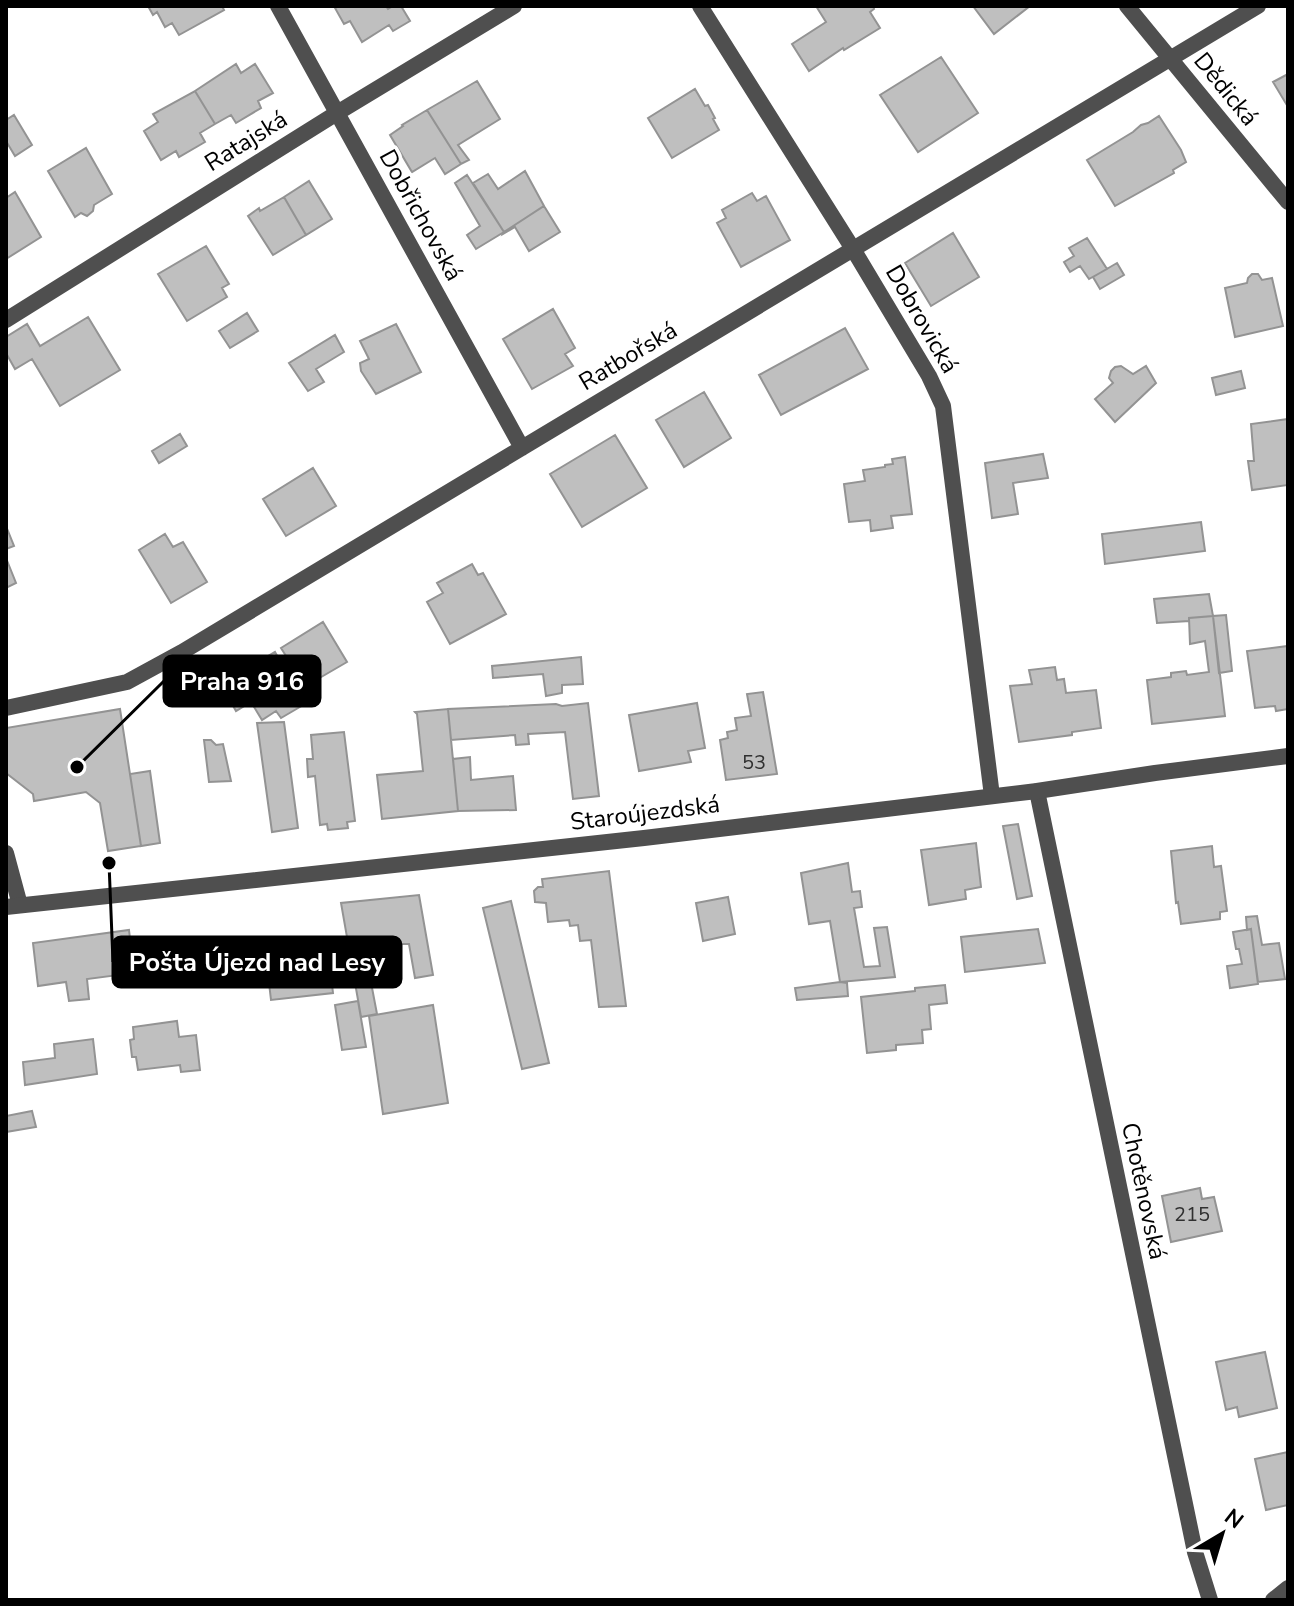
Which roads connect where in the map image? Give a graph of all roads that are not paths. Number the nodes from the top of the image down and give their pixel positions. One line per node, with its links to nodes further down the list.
1 (278, 6): 7 (street, Dobřichovská)
2 (514, 6): 7 (street, Ratajská)
3 (700, 6): 9 (street, Dobrovická)
4 (1127, 6): 6 (street, Dědická)
5 (1258, 6): 6 (street, Ratbořská)
6 (1170, 59): 8 (street, Dědická); 9 (street, Ratbořská)
7 (337, 113): 10 (street, Ratajská); 11 (street, Dobřichovská)
8 (1288, 202)
9 (853, 249): 11 (street, Ratbořská); 15 (street, Dobrovická)
10 (6, 320)
11 (522, 448): 12 (street, Ratbořská)
12 (6, 708)
13 (1288, 756): 14 (street, Staroújezdská)
14 (1037, 791): 15 (street, Staroújezdská); 19 (street, Chotěnovská)
15 (992, 796): 17 (street, Staroújezdská)
16 (6, 853): 17 (street)
17 (13, 906)
18 (1288, 1588): 20 (street)
19 (1210, 1600)
20 (1273, 1600)

